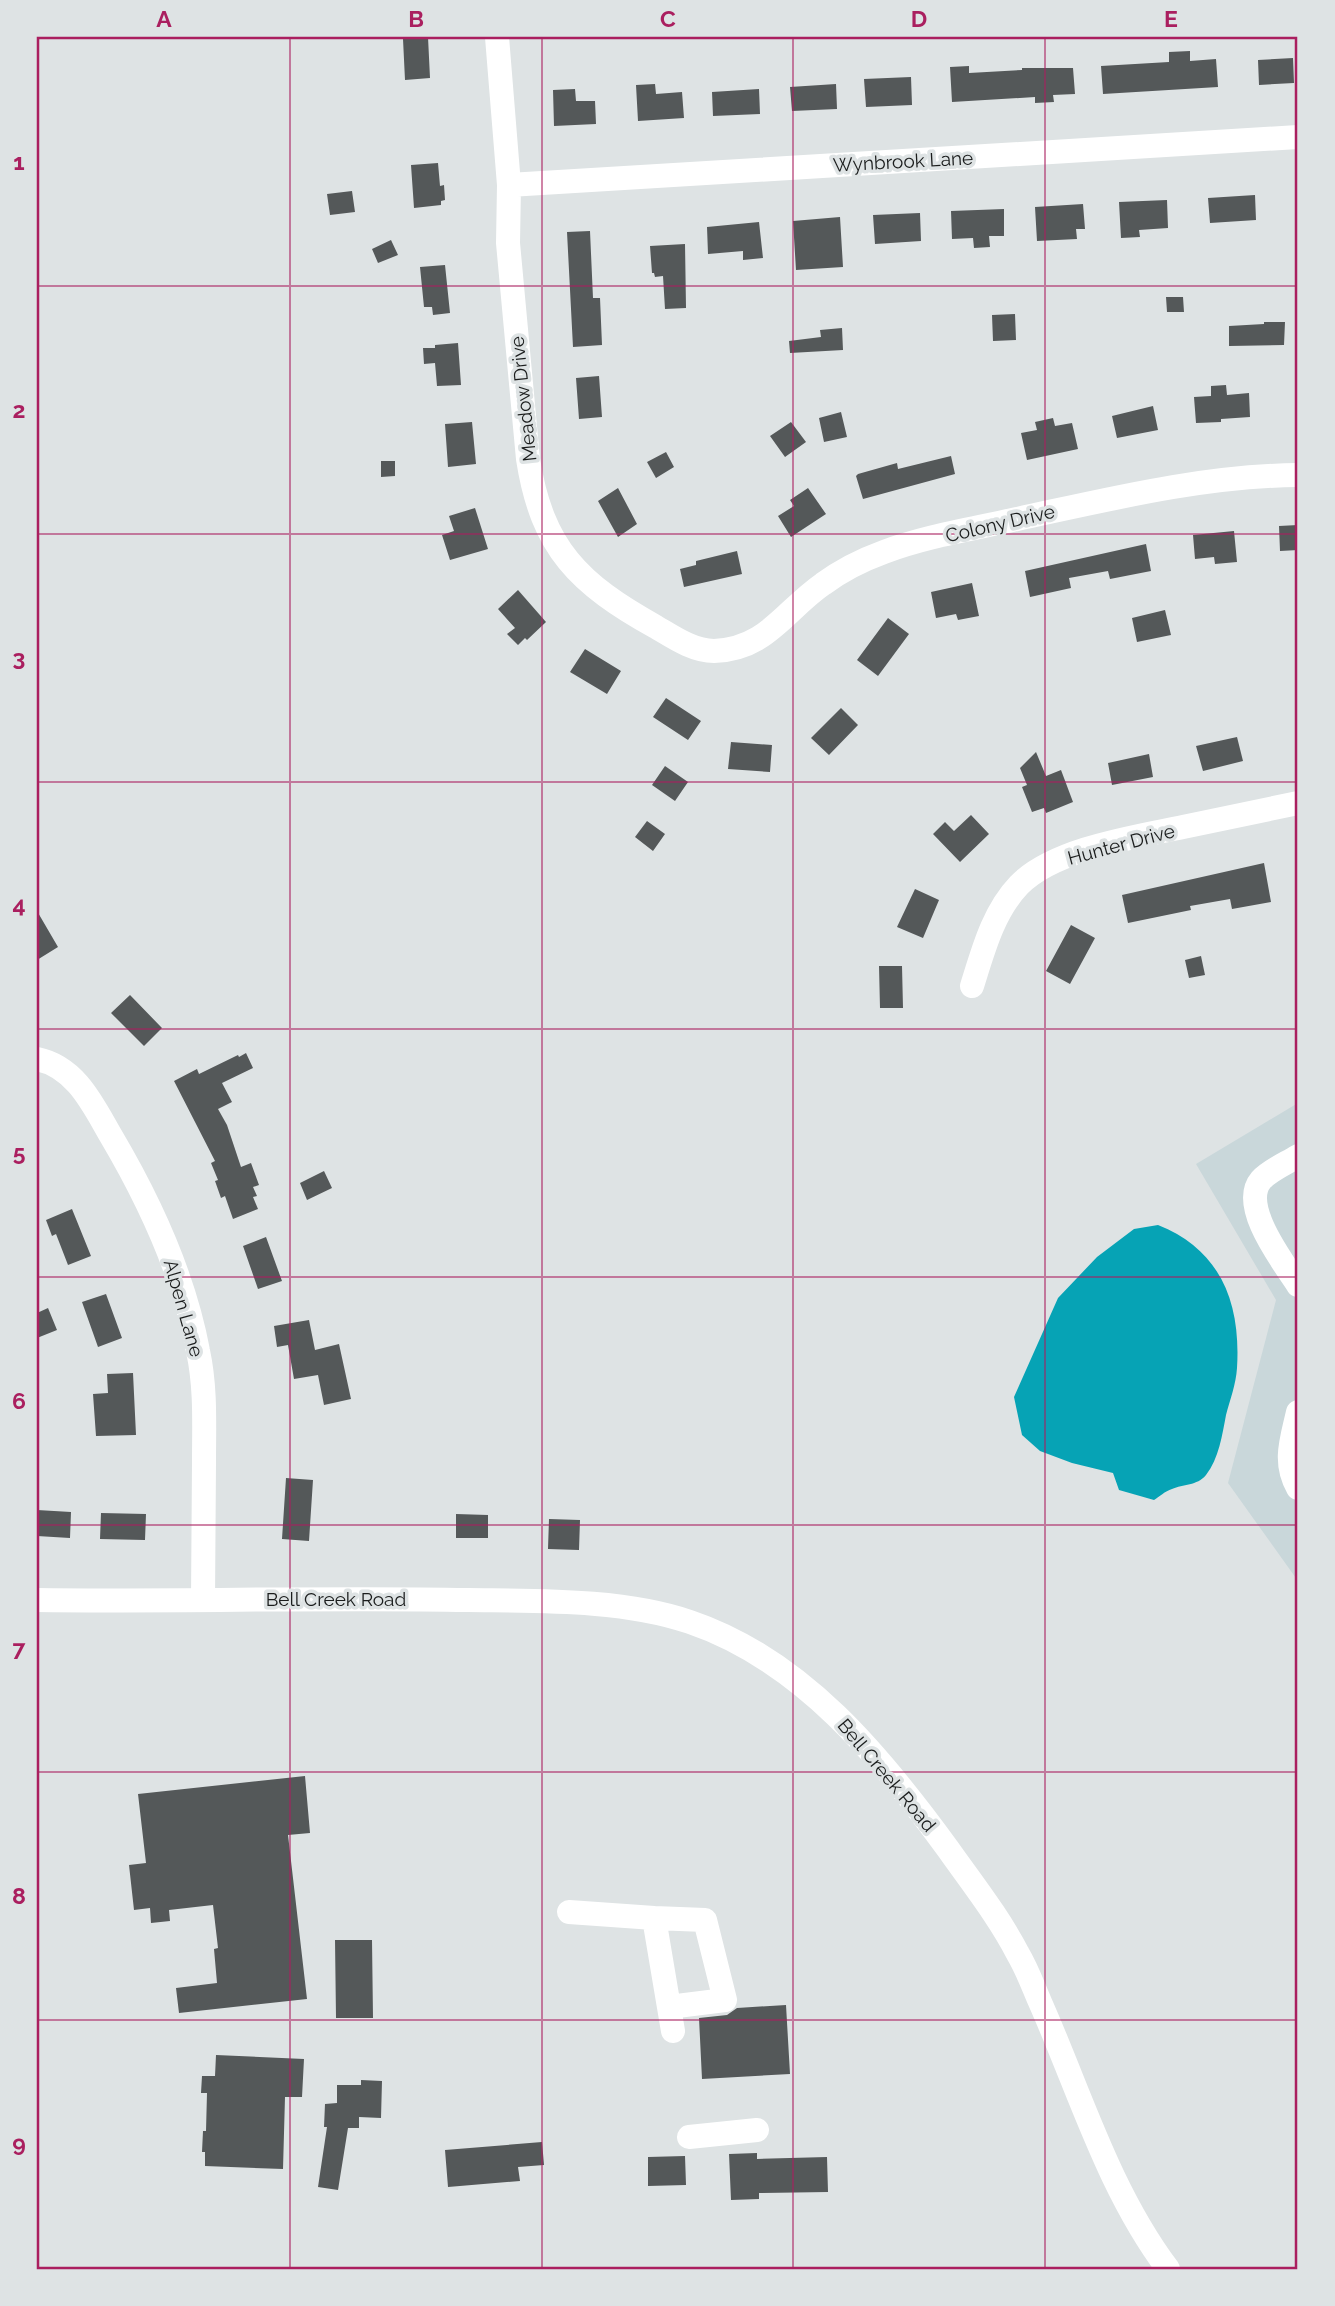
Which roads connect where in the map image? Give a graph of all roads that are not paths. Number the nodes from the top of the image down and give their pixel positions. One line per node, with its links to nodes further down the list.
1 (497, 37): 3 (street, Meadow Drive)
2 (1298, 137): 3 (street, Wynbrook Lane)
3 (509, 185): 5 (street, Meadow Drive)
4 (1298, 475): 5 (street, Colony Drive)
5 (731, 649)
6 (1298, 803): 7 (street, Hunter Drive)
7 (972, 986)
8 (39, 1059): 15 (street, Alpen Lane)
9 (1298, 1156): 10 (street)
10 (1298, 1285)
11 (1298, 1412): 12 (street)
12 (1294, 1447): 13 (street)
13 (1298, 1488)
14 (37, 1600): 15 (street, Bell Creek Road)
15 (203, 1600): 20 (street, Bell Creek Road)
16 (569, 1912): 17 (street)
17 (653, 1918): 17 (street)
18 (757, 2130): 19 (street)
19 (689, 2137)
20 (1168, 2269)

